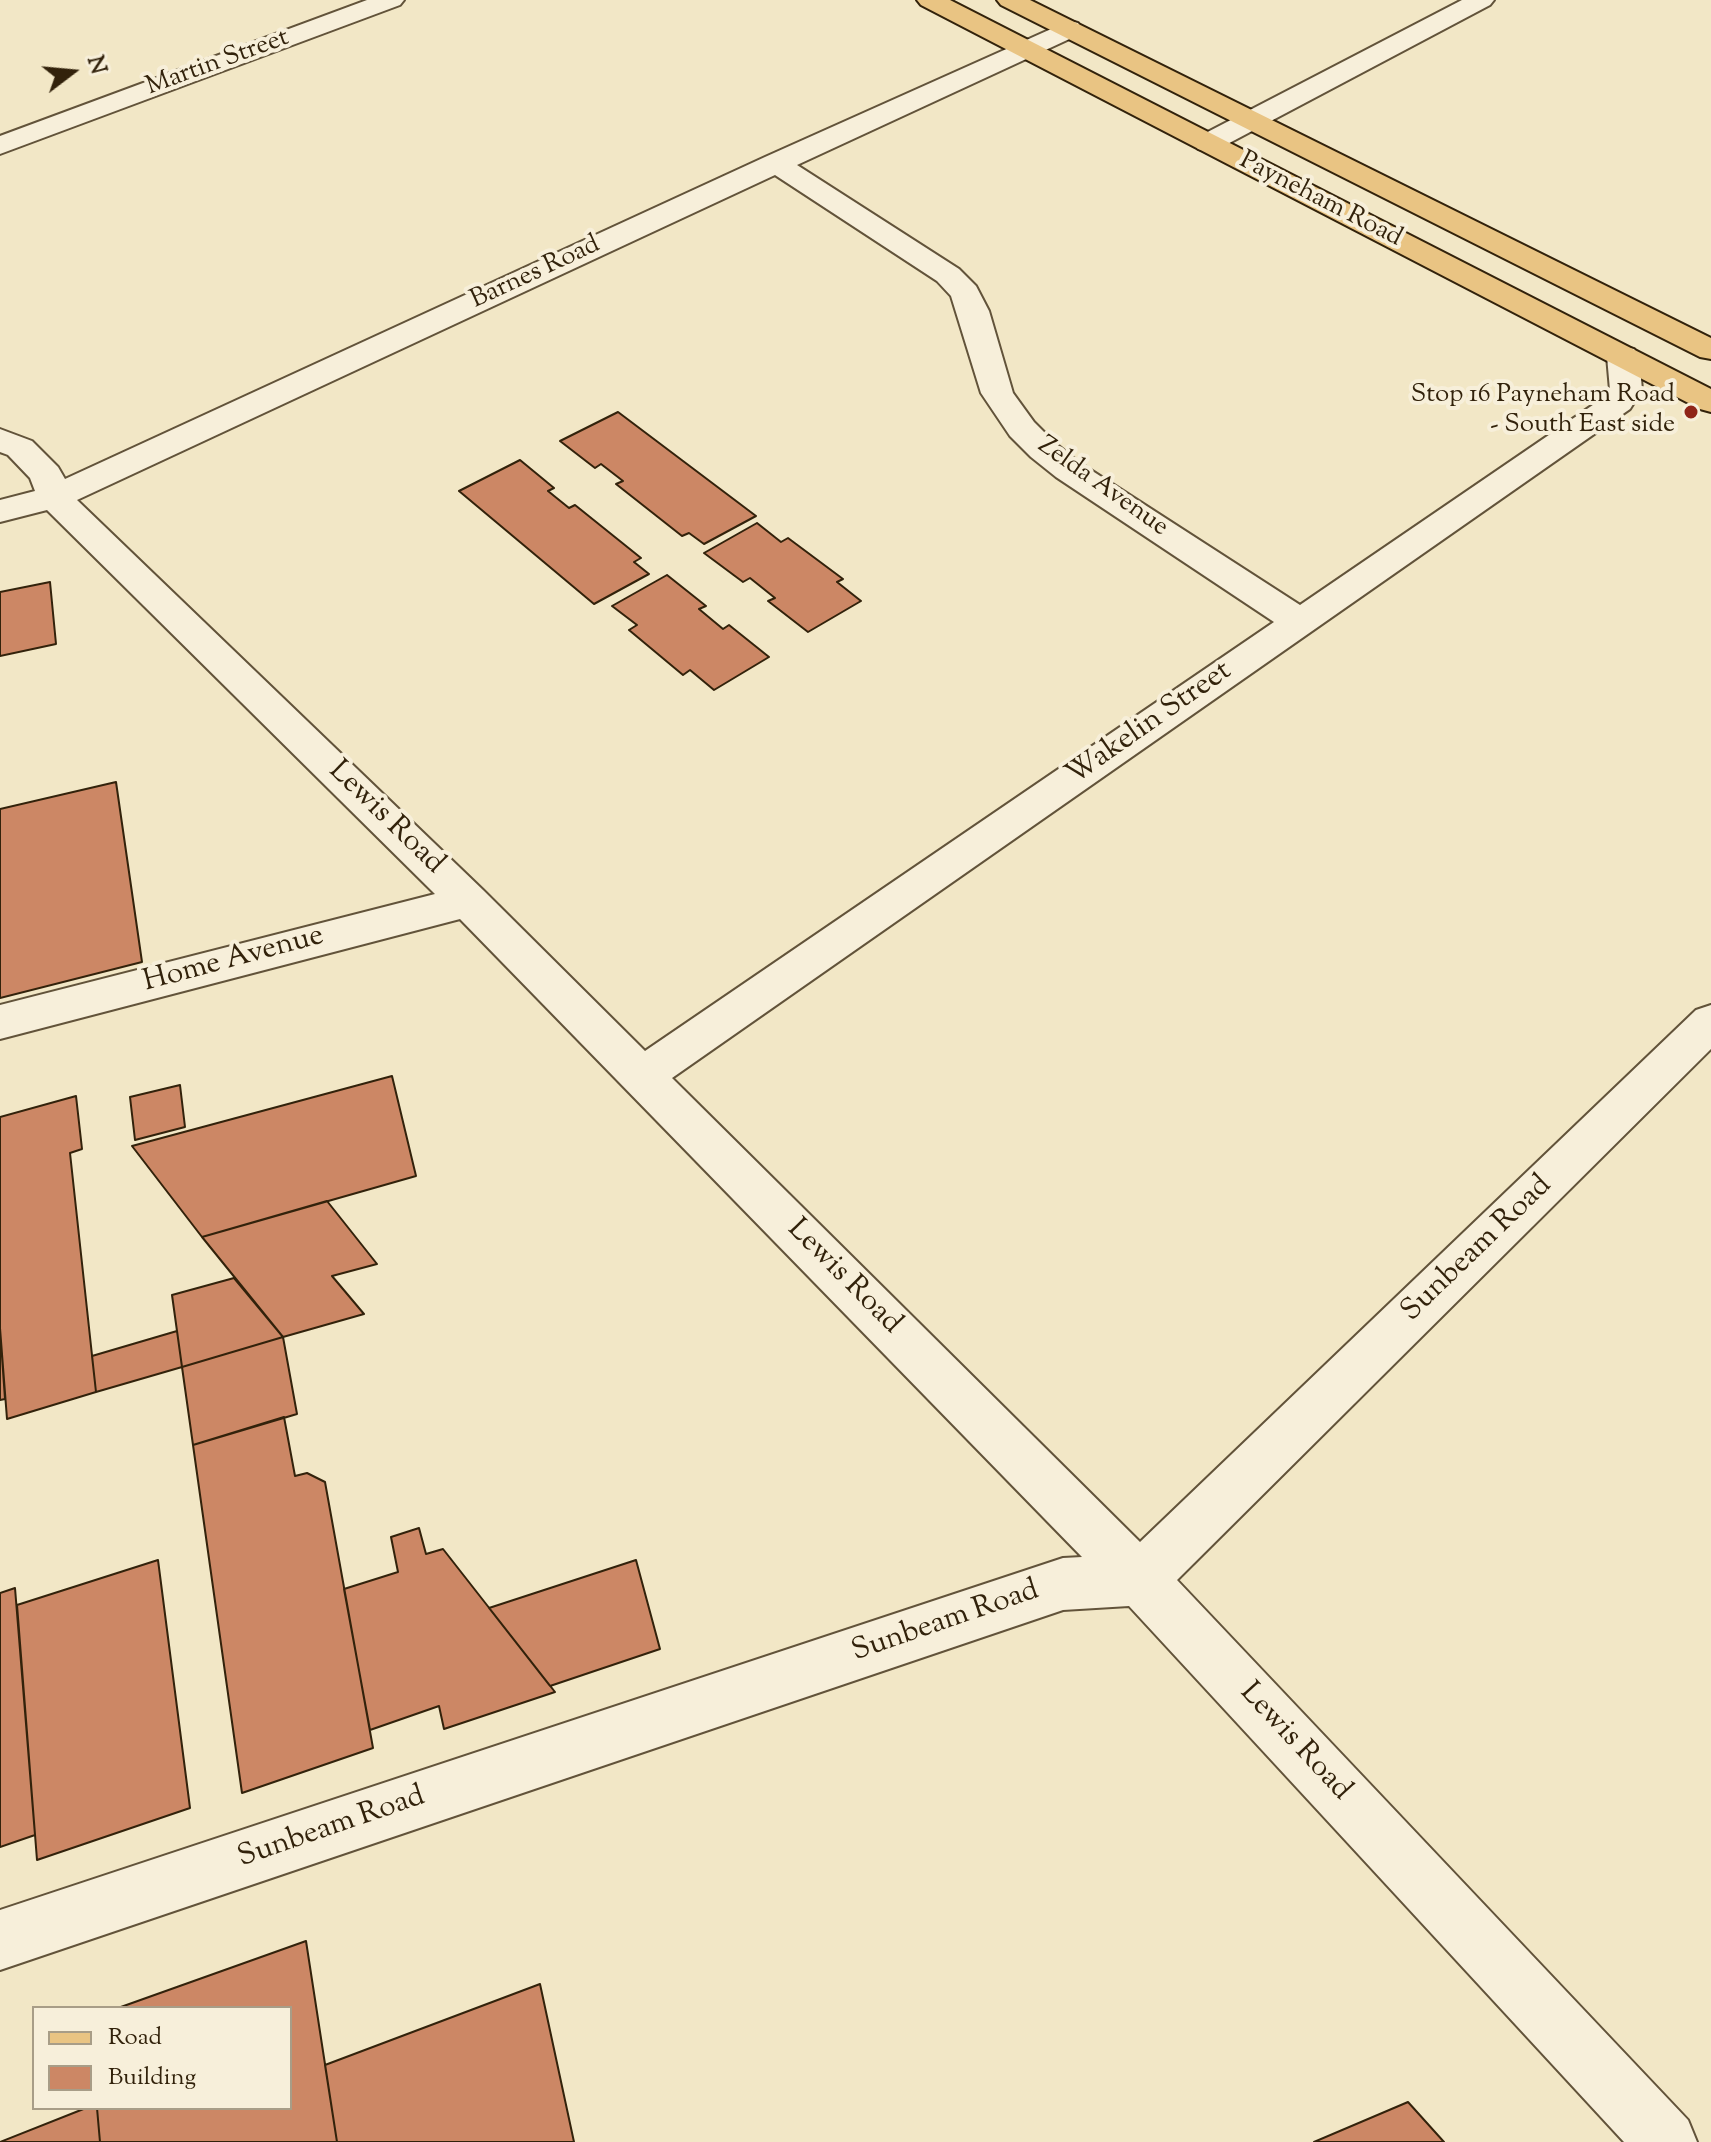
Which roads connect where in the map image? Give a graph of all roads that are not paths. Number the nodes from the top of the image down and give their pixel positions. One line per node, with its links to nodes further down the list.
1 (391, 0): 9 (street, Martin Street)
2 (930, 0): 6 (main road, Payneham Road)
3 (1010, 0): 5 (main road, Payneham Road)
4 (1481, 0): 7 (street)
5 (1069, 29): 6 (street, Barnes Road); 7 (main road, Payneham Road)
6 (1023, 50): 8 (main road, Payneham Road); 10 (street, Barnes Road)
7 (1249, 119): 8 (street); 11 (main road, Payneham Road)
8 (1208, 143): 12 (main road, Payneham Road)
9 (0, 146)
10 (775, 163): 15 (street, Barnes Road); 17 (street, Zelda Avenue)
11 (1711, 350)
12 (1623, 356): 13 (main road, Payneham Road); 17 (street, Wakelin Street)
13 (1711, 402)
14 (0, 439): 15 (street, Lewis Road)
15 (54, 497): 16 (street, Barnes Road); 18 (street, Lewis Road)
16 (0, 511)
17 (1300, 622): 21 (street, Wakelin Street)
18 (468, 901): 19 (street, Home Avenue); 21 (street, Lewis Road)
19 (0, 1022)
20 (1711, 1022): 22 (street, Sunbeam Road)
21 (642, 1076): 22 (street, Lewis Road)
22 (1140, 1579): 23 (street, Sunbeam Road); 24 (street, Lewis Road)
23 (0, 1940)
24 (1666, 2142)

